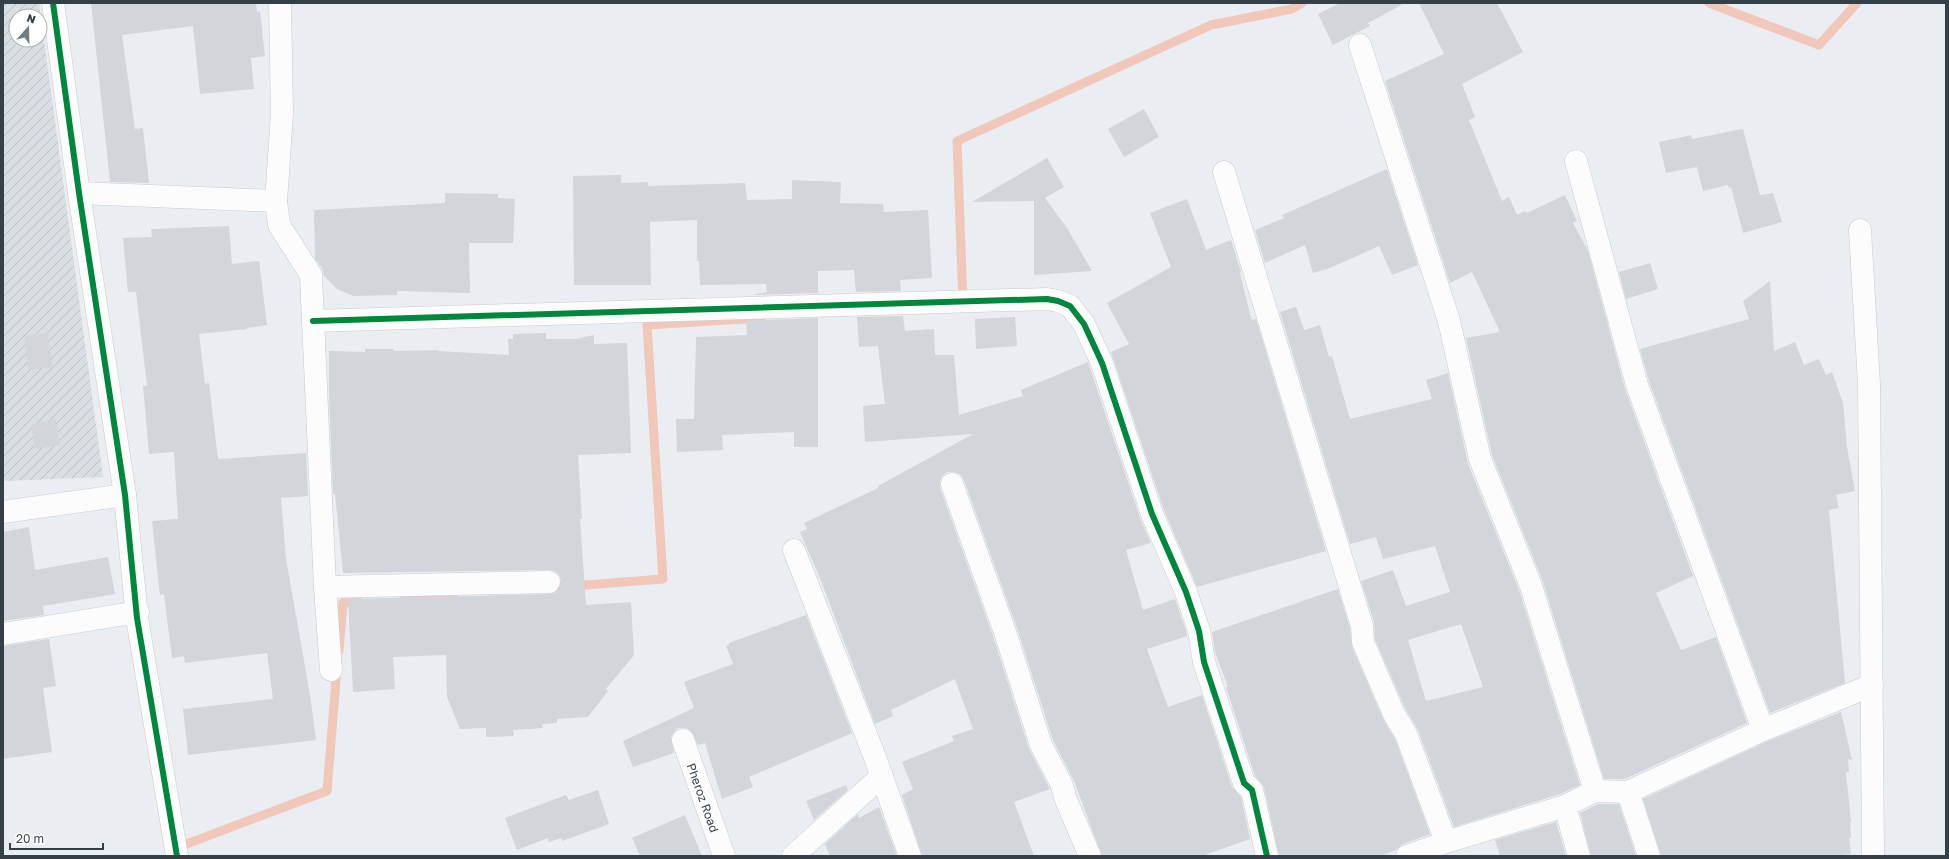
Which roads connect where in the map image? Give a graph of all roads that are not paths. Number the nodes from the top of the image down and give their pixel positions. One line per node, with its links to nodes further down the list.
1 (53, 3): 6 (street)
2 (280, 3): 7 (street)
3 (1360, 44): 23 (street)
4 (1576, 161): 20 (street)
5 (1224, 172): 26 (street)
6 (79, 193): 7 (street); 11 (street)
7 (276, 201): 9 (street)
8 (1860, 230): 19 (street)
9 (313, 321): 15 (street); 32 (street)
10 (952, 484): 31 (street)
11 (125, 495): 12 (street); 16 (street)
12 (3, 512)
13 (794, 550): 22 (street)
14 (549, 582): 15 (street)
15 (324, 587): 18 (street)
16 (138, 612): 17 (street); 27 (street)
17 (3, 634)
18 (331, 670)
19 (1872, 685): 20 (street); 36 (street)
20 (1763, 730): 24 (street)
21 (683, 740): 28 (street, Pheroz Road)
22 (882, 776): 29 (street); 30 (street)
23 (1595, 791): 24 (street); 25 (street)
24 (1628, 792): 35 (street)
25 (1565, 806): 26 (street); 34 (street)
26 (1434, 849): 33 (street)
27 (177, 856)
28 (724, 856)
29 (793, 856)
30 (910, 856)
31 (1090, 856)
32 (1267, 856)
33 (1407, 856)
34 (1579, 856)
35 (1649, 856)
36 (1873, 856)

